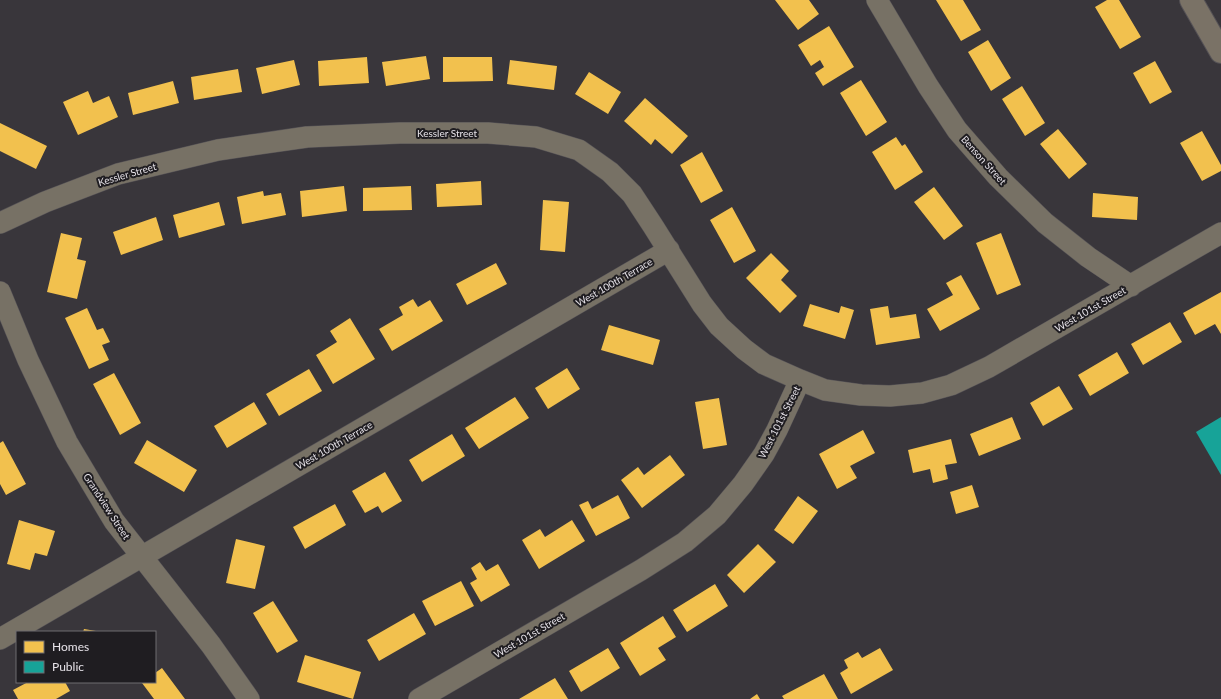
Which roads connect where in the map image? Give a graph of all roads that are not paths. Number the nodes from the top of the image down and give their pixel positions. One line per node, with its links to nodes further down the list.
1 (877, 0): 7 (street, Benson Street)
2 (1191, 0): 3 (main road)
3 (1221, 52)
4 (0, 223): 6 (street, Kessler Street)
5 (1221, 233): 7 (street, West 101st Street)
6 (669, 250): 9 (street, Kessler Street); 10 (street, West 100th Terrace)
7 (1131, 286): 9 (street, West 101st Street)
8 (0, 292): 10 (street, Grandview Street)
9 (800, 380): 13 (street, West 101st Street)
10 (141, 557): 11 (street, West 100th Terrace); 12 (street, Grandview Street)
11 (0, 639)
12 (249, 699)
13 (419, 699)

